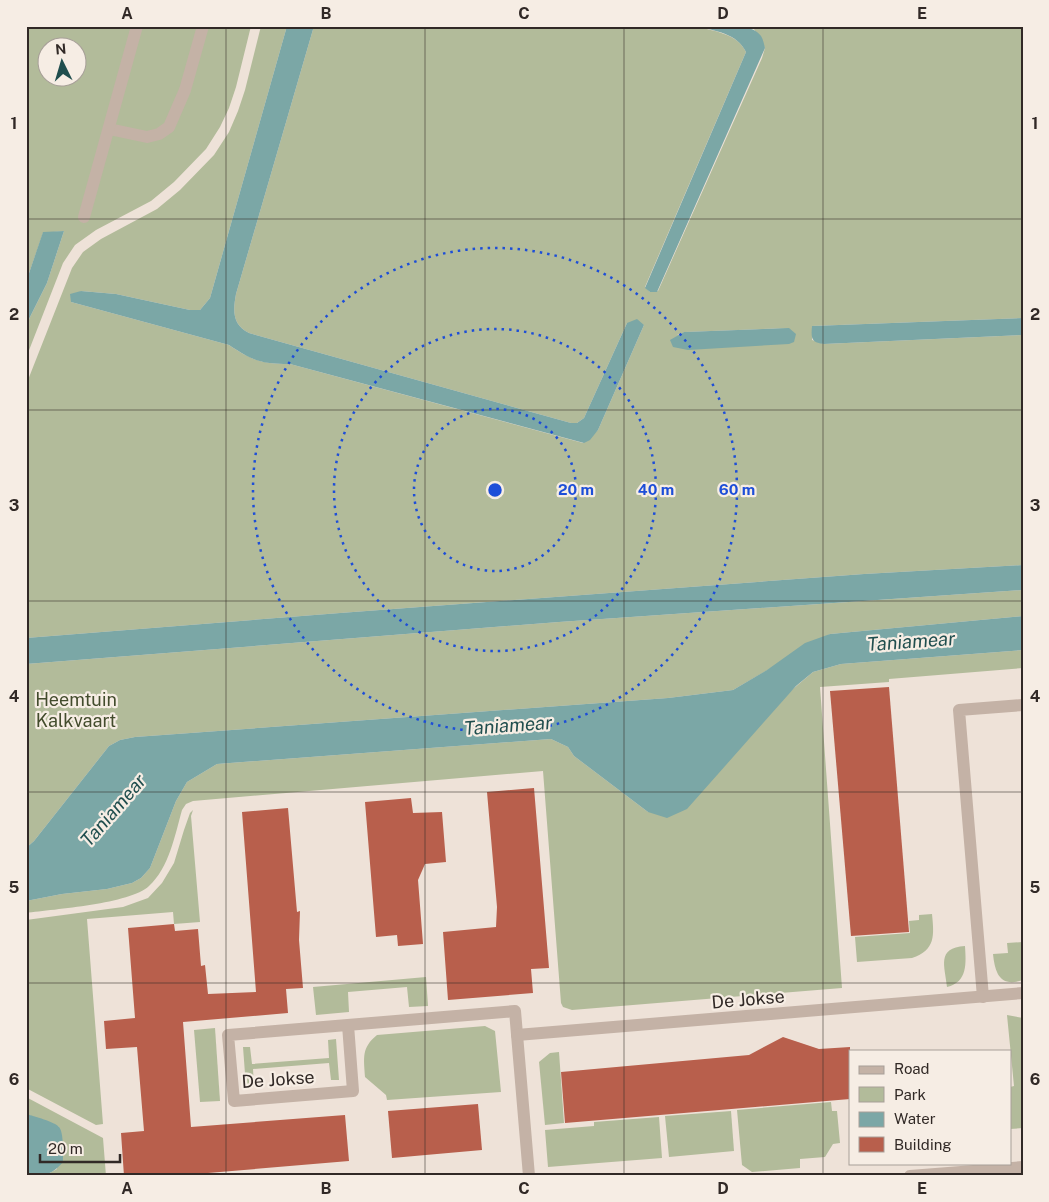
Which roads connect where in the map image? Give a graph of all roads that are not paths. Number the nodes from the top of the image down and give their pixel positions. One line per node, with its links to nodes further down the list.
1 (138, 26): 3 (street)
2 (204, 26): 3 (street)
3 (109, 129): 4 (street)
4 (84, 217)
5 (1023, 705): 7 (street)
6 (1023, 993): 7 (street, De Jokse)
7 (983, 997): 9 (street, De Jokse)
8 (348, 1025): 8 (street, De Jokse); 9 (street, De Jokse)
9 (517, 1035): 11 (street, De Jokse)
10 (1023, 1167): 12 (street)
11 (529, 1176)
12 (910, 1176)

